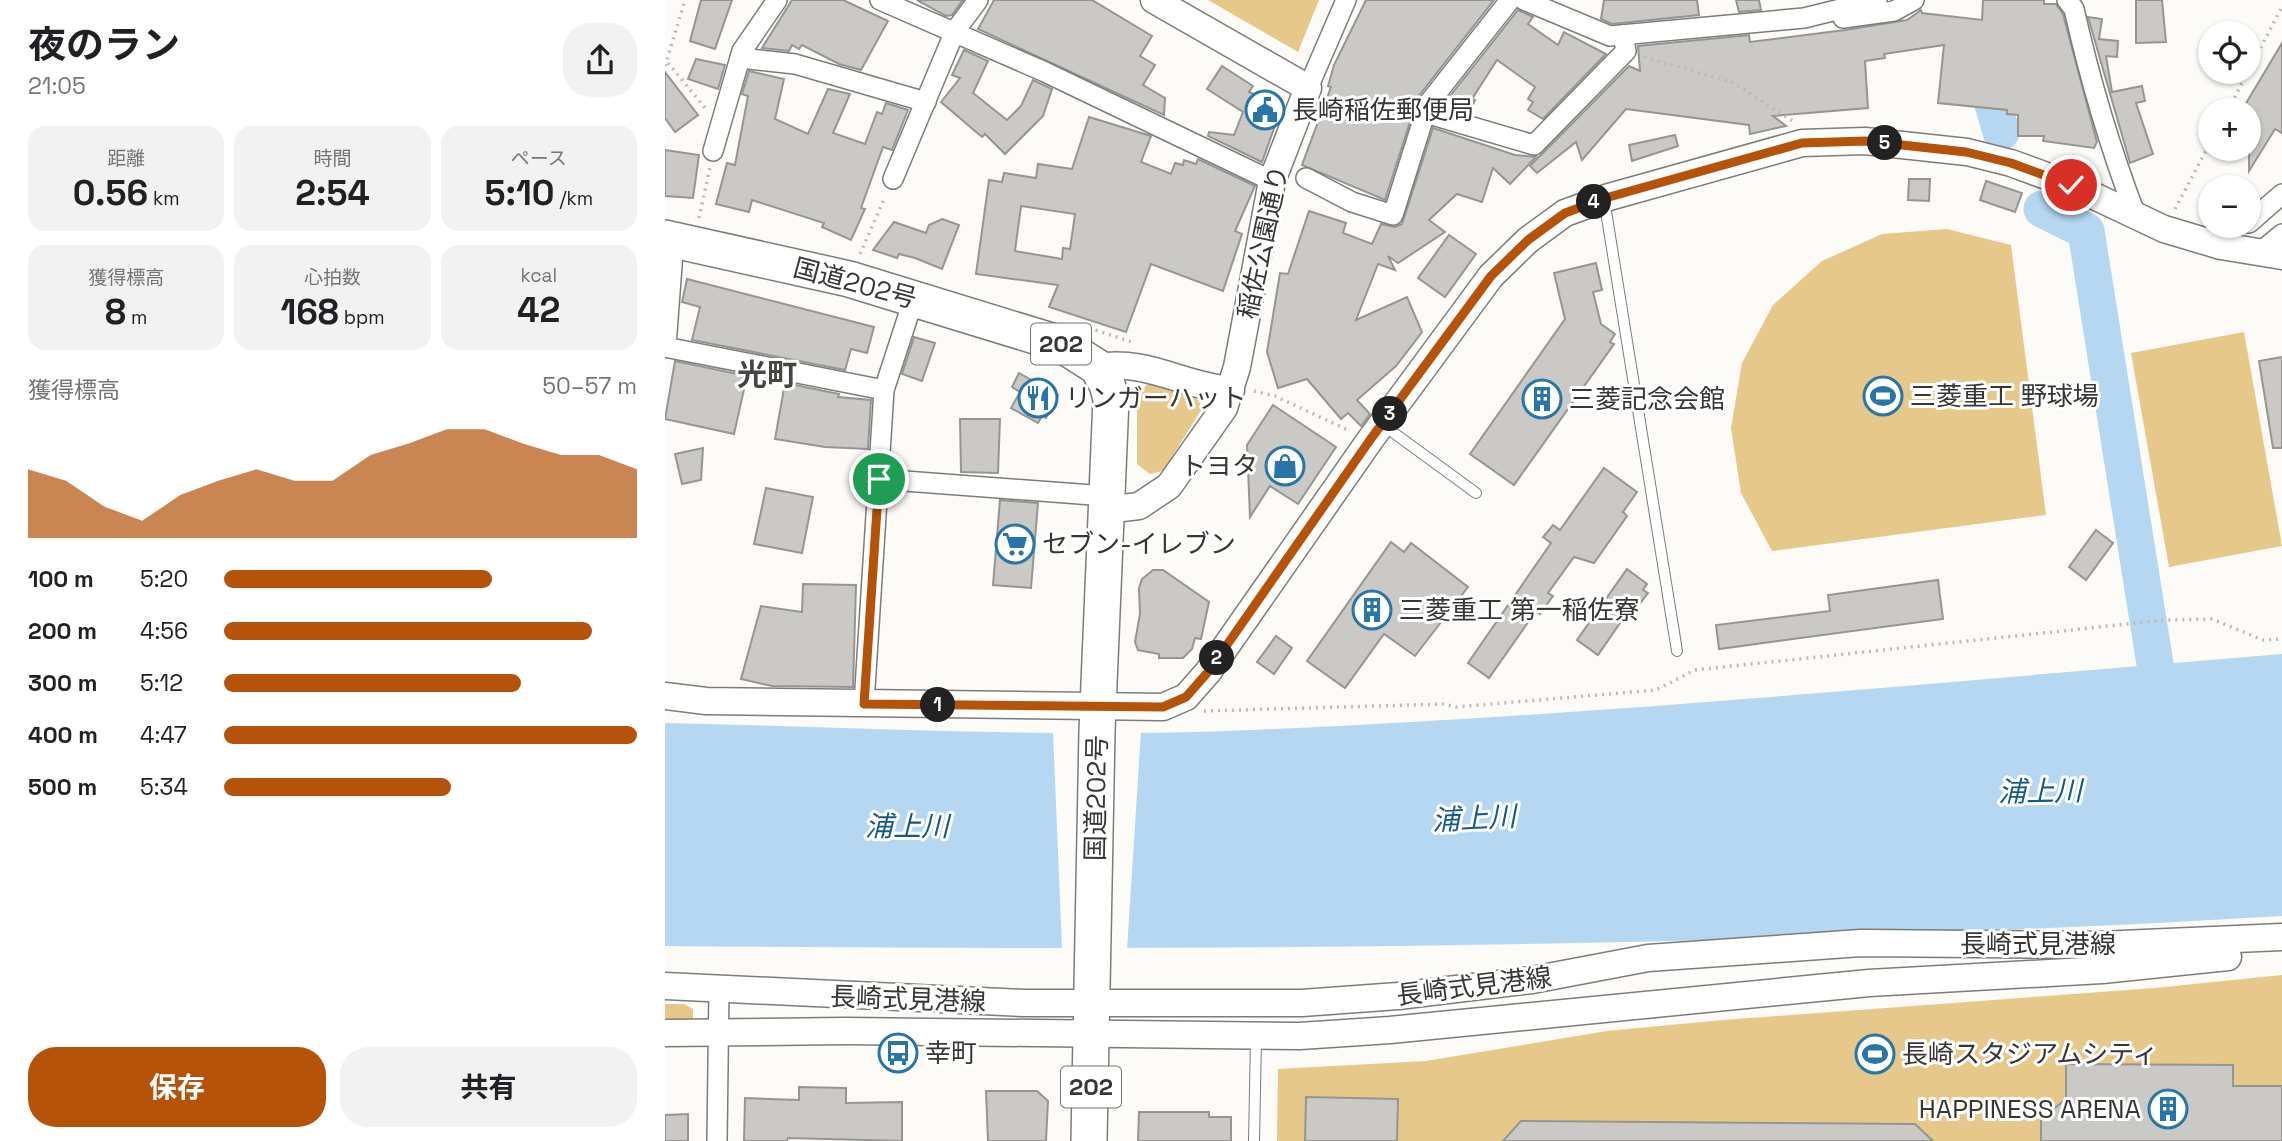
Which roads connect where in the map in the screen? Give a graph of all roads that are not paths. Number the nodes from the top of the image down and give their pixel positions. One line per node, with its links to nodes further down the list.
1 (778, 0): 14 (street)
2 (880, 0): 12 (street)
3 (978, 0): 12 (street)
4 (1154, 0): 15 (main road)
5 (1346, 0): 15 (street)
6 (1510, 0): 17 (street)
7 (1524, 0): 13 (street)
8 (1877, 0): 11 (street)
9 (1915, 0): 11 (street)
10 (2067, 0): 25 (street)
11 (1804, 18): 13 (street)
12 (955, 31): 16 (street); 21 (street)
13 (1623, 35): 17 (street)
14 (740, 58): 16 (street); 18 (street)
15 (1308, 88): 21 (main road, 稲佐公園通り)
16 (926, 102): 20 (street)
17 (1425, 113): 19 (street)
18 (713, 151)
19 (1306, 177)
20 (893, 179)
21 (1272, 181): 35 (main road, 稲佐公園通り)
22 (2282, 194): 24 (street)
23 (1604, 198): 25 (main road); 36 (main road); 40 (lane)
24 (2261, 212)
25 (2136, 216): 29 (main road)
26 (679, 233): 31 (highway, 国道202号 / 202); 32 (street)
27 (2282, 234): 30 (street)
28 (2230, 238): 29 (street)
29 (2221, 246): 30 (main road)
30 (2270, 255)
31 (914, 298): 33 (highway, 国道202号 / 202); 34 (street)
32 (666, 346): 34 (street)
33 (1097, 367): 35 (main road); 39 (highway, 国道202号 / 202)
34 (884, 390): 37 (street)
35 (1231, 390): 39 (main road, 稲佐公園通り)
36 (1376, 432): 38 (lane); 43 (main road)
37 (879, 479): 39 (street); 42 (street)
38 (1476, 493)
39 (1105, 503): 43 (highway, 国道202号 / 202)
40 (1677, 651)
41 (665, 696): 42 (main road)
42 (864, 704): 43 (main road)
43 (1098, 719): 48 (highway, 国道202号 / 202)
44 (2282, 937): 48 (main road, 長崎式見港線)
45 (2282, 950): 51 (main road, 長崎式見港線)
46 (665, 986): 47 (main road, 長崎式見港線)
47 (719, 989): 48 (main road, 長崎式見港線); 49 (street)
48 (1093, 1018): 49 (main road, 長崎式見港線); 51 (main road, 長崎式見港線); 53 (highway, 国道202号 / 202)
49 (719, 1032): 50 (main road, 長崎式見港線); 52 (street)
50 (665, 1033)
51 (1256, 1038): 54 (lane)
52 (717, 1141)
53 (1089, 1141)
54 (1254, 1141)

